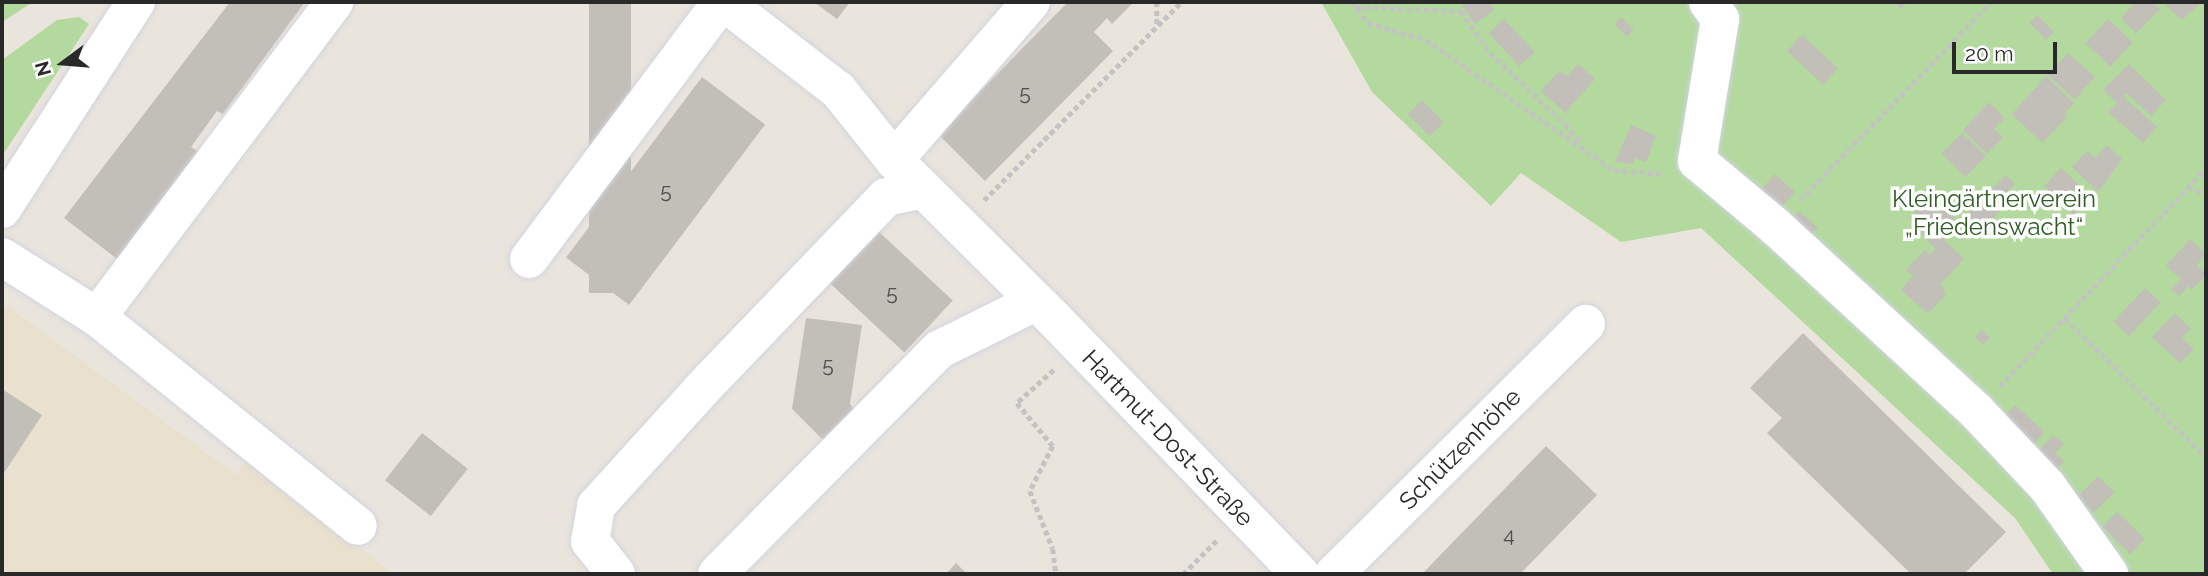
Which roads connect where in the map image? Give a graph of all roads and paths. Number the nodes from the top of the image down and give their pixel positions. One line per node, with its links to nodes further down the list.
1 (136, 2): 19 (street)
2 (334, 2): 25 (street)
3 (722, 2): 13 (street, Hartmut-Dost-Straße); 23 (street)
4 (1031, 2): 13 (street)
5 (1157, 2): 11 (path)
6 (1181, 2): 11 (path)
7 (1352, 2): 9 (path)
8 (1991, 2): 21 (path)
9 (1356, 7): 12 (path); 12 (path)
10 (1722, 8): 14 (street)
11 (1157, 26): 20 (path)
12 (1583, 146): 14 (path)
13 (894, 160): 17 (street, Hartmut-Dost-Straße)
14 (1697, 161): 21 (street)
15 (2206, 168): 16 (path)
16 (2188, 187): 18 (path); 26 (path)
17 (923, 189): 20 (street, Hartmut-Dost-Straße); 33 (street)
18 (2206, 194)
19 (2, 209)
20 (958, 226): 24 (street, Hartmut-Dost-Straße)
21 (1775, 226): 29 (street)
22 (2, 257): 25 (street)
23 (529, 258)
24 (1035, 302): 28 (street, Hartmut-Dost-Straße); 34 (street)
25 (97, 317): 32 (street)
26 (2065, 318): 29 (path); 30 (path)
27 (1586, 324): 38 (street, Schützenhöhe)
28 (1080, 347): 31 (street, Hartmut-Dost-Straße); 35 (path)
29 (1976, 411): 39 (street)
30 (2206, 457)
31 (1242, 514): 36 (path); 37 (street, Hartmut-Dost-Straße)
32 (358, 526)
33 (616, 574)
34 (717, 574)
35 (1056, 574)
36 (1184, 574)
37 (1300, 574)
38 (1334, 574)
39 (2109, 574)

